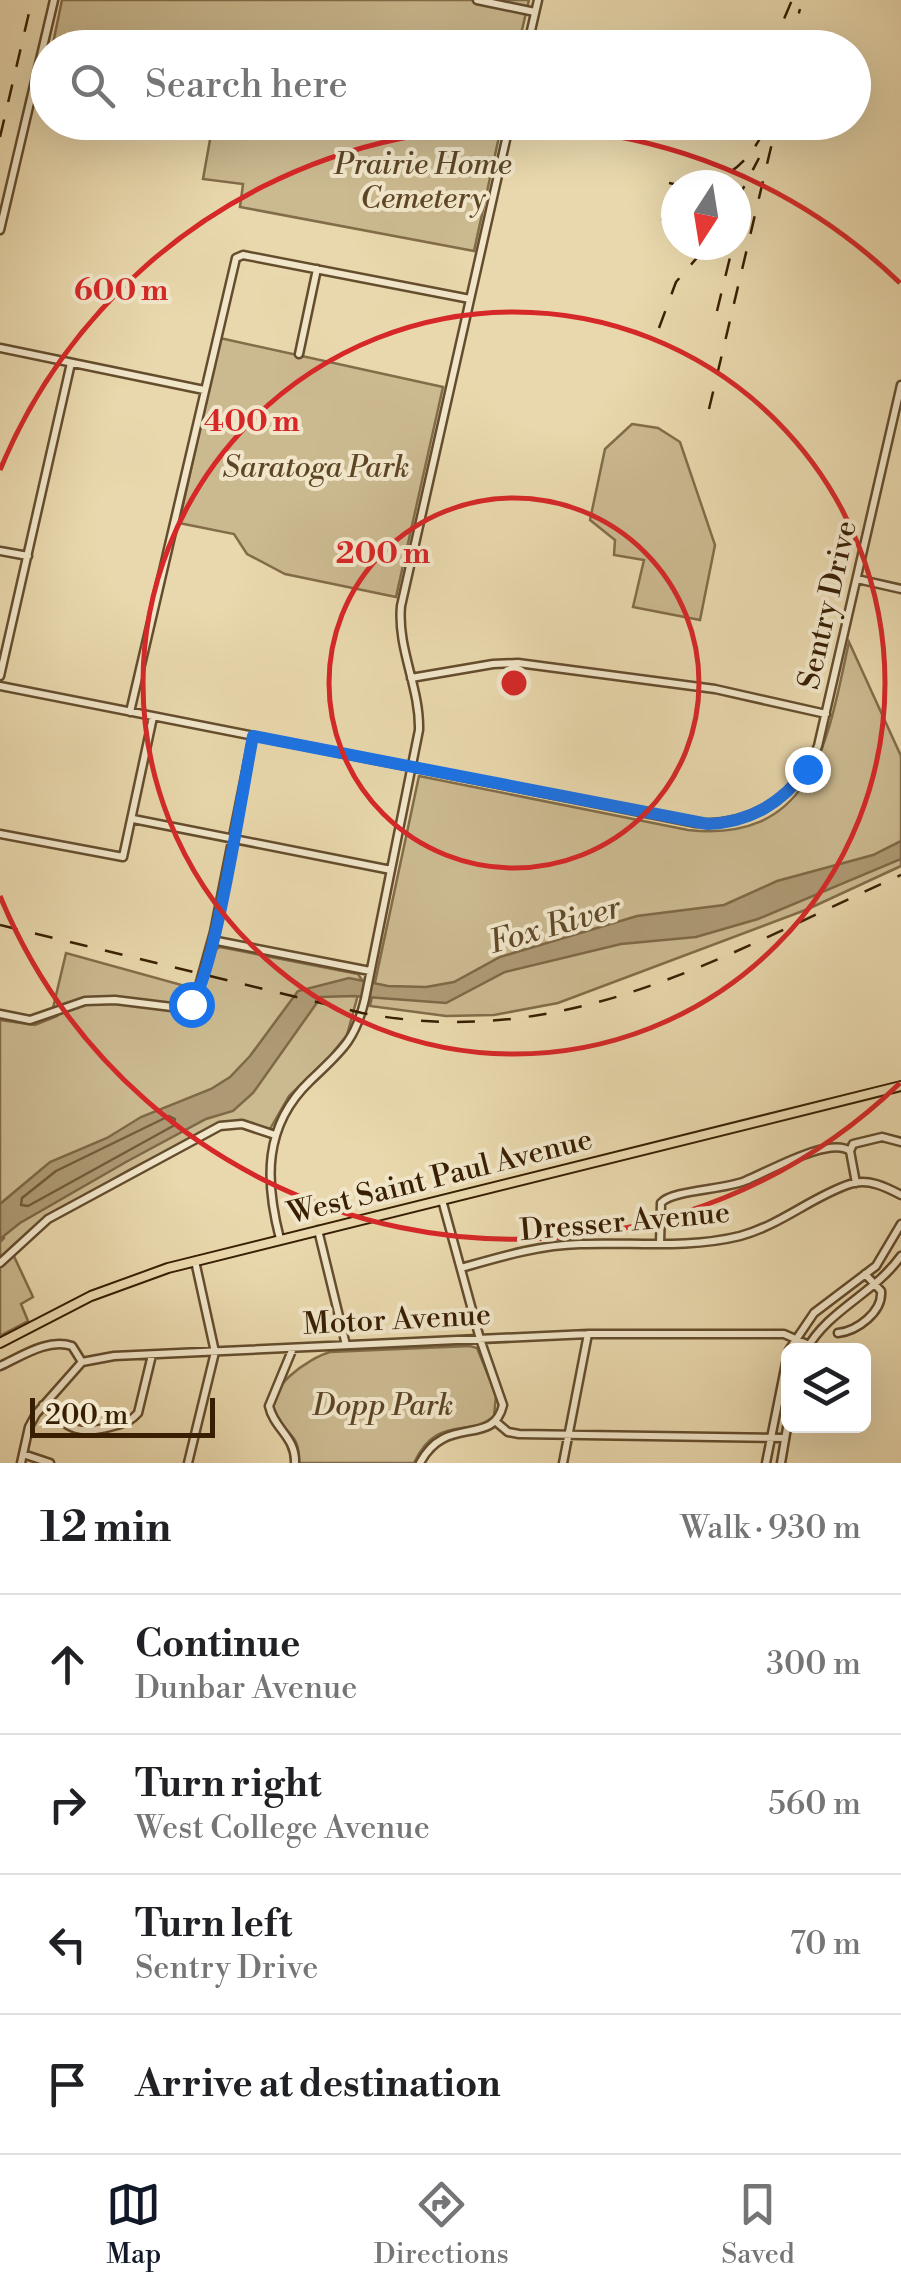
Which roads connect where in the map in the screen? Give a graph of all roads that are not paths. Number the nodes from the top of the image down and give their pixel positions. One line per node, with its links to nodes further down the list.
1 (54, 0): 5 (street)
2 (477, 0): 4 (street)
3 (538, 0): 4 (street)
4 (535, 12): 6 (street)
5 (47, 30)
6 (531, 30)
7 (30, 102): 9 (street)
8 (506, 140): 11 (street)
9 (0, 230)
10 (318, 269): 11 (street); 13 (street); 16 (street)
11 (470, 299): 22 (street)
12 (0, 348): 14 (street)
13 (299, 354)
14 (71, 363): 16 (street); 18 (street)
15 (901, 385): 19 (street, Sentry Drive)
16 (204, 390): 24 (street)
17 (0, 551): 18 (street)
18 (28, 556): 21 (street)
19 (857, 579): 20 (street); 25 (street, Sentry Drive)
20 (901, 589)
21 (0, 676)
22 (411, 678): 25 (street); 28 (street)
23 (0, 686): 24 (street)
24 (130, 712): 26 (street)
25 (826, 714): 28 (street, Sentry Drive)
26 (153, 716): 27 (street); 29 (street)
27 (253, 736): 28 (street); 31 (street)
28 (412, 766): 32 (street)
29 (133, 819): 30 (street); 31 (street)
30 (0, 834)
31 (232, 839): 32 (street); 33 (street)
32 (391, 870): 34 (street)
33 (212, 940): 34 (street); 35 (street)
34 (369, 976): 37 (street)
35 (0, 1014)
36 (901, 1086): 42 (main road, West Saint Paul Avenue)
37 (275, 1135): 45 (street); 49 (street)
38 (901, 1142): 39 (street)
39 (850, 1150): 40 (street); 46 (street)
40 (856, 1183): 41 (street); 46 (street, Dresser Avenue)
41 (901, 1195)
42 (442, 1200): 44 (main road, West Saint Paul Avenue); 50 (street)
43 (901, 1224): 51 (street)
44 (318, 1230): 45 (main road, West Saint Paul Avenue); 61 (street)
45 (280, 1239): 48 (main road, West Saint Paul Avenue)
46 (660, 1245): 50 (street, Dresser Avenue)
47 (901, 1256): 52 (street)
48 (195, 1262): 57 (main road, West Saint Paul Avenue); 63 (street)
49 (0, 1263)
50 (461, 1268): 56 (street)
51 (866, 1274): 52 (street); 55 (street)
52 (876, 1284): 53 (street); 60 (street)
53 (838, 1333)
54 (588, 1334): 55 (street, Motor Avenue); 56 (street, Motor Avenue); 71 (street)
55 (796, 1338): 58 (street); 59 (street, Motor Avenue)
56 (480, 1340): 61 (street, Motor Avenue); 69 (street)
57 (0, 1343)
58 (794, 1343)
59 (802, 1343)
60 (811, 1343)
61 (346, 1345): 62 (street, Motor Avenue)
62 (292, 1348): 63 (street, Motor Avenue); 77 (street)
63 (215, 1352): 64 (street, Motor Avenue); 76 (street)
64 (152, 1355): 65 (street, Motor Avenue); 68 (street)
65 (82, 1362): 66 (street, Motor Avenue); 68 (street)
66 (0, 1366)
67 (781, 1392): 72 (street)
68 (43, 1405): 74 (street)
69 (495, 1421): 71 (street); 78 (street)
70 (787, 1433): 73 (street)
71 (568, 1435): 72 (street); 79 (street)
72 (772, 1436): 73 (street); 80 (street)
73 (786, 1438): 81 (street)
74 (22, 1459): 75 (street)
75 (50, 1463)
76 (188, 1463)
77 (295, 1463)
78 (420, 1463)
79 (563, 1463)
80 (766, 1463)
81 (780, 1463)

